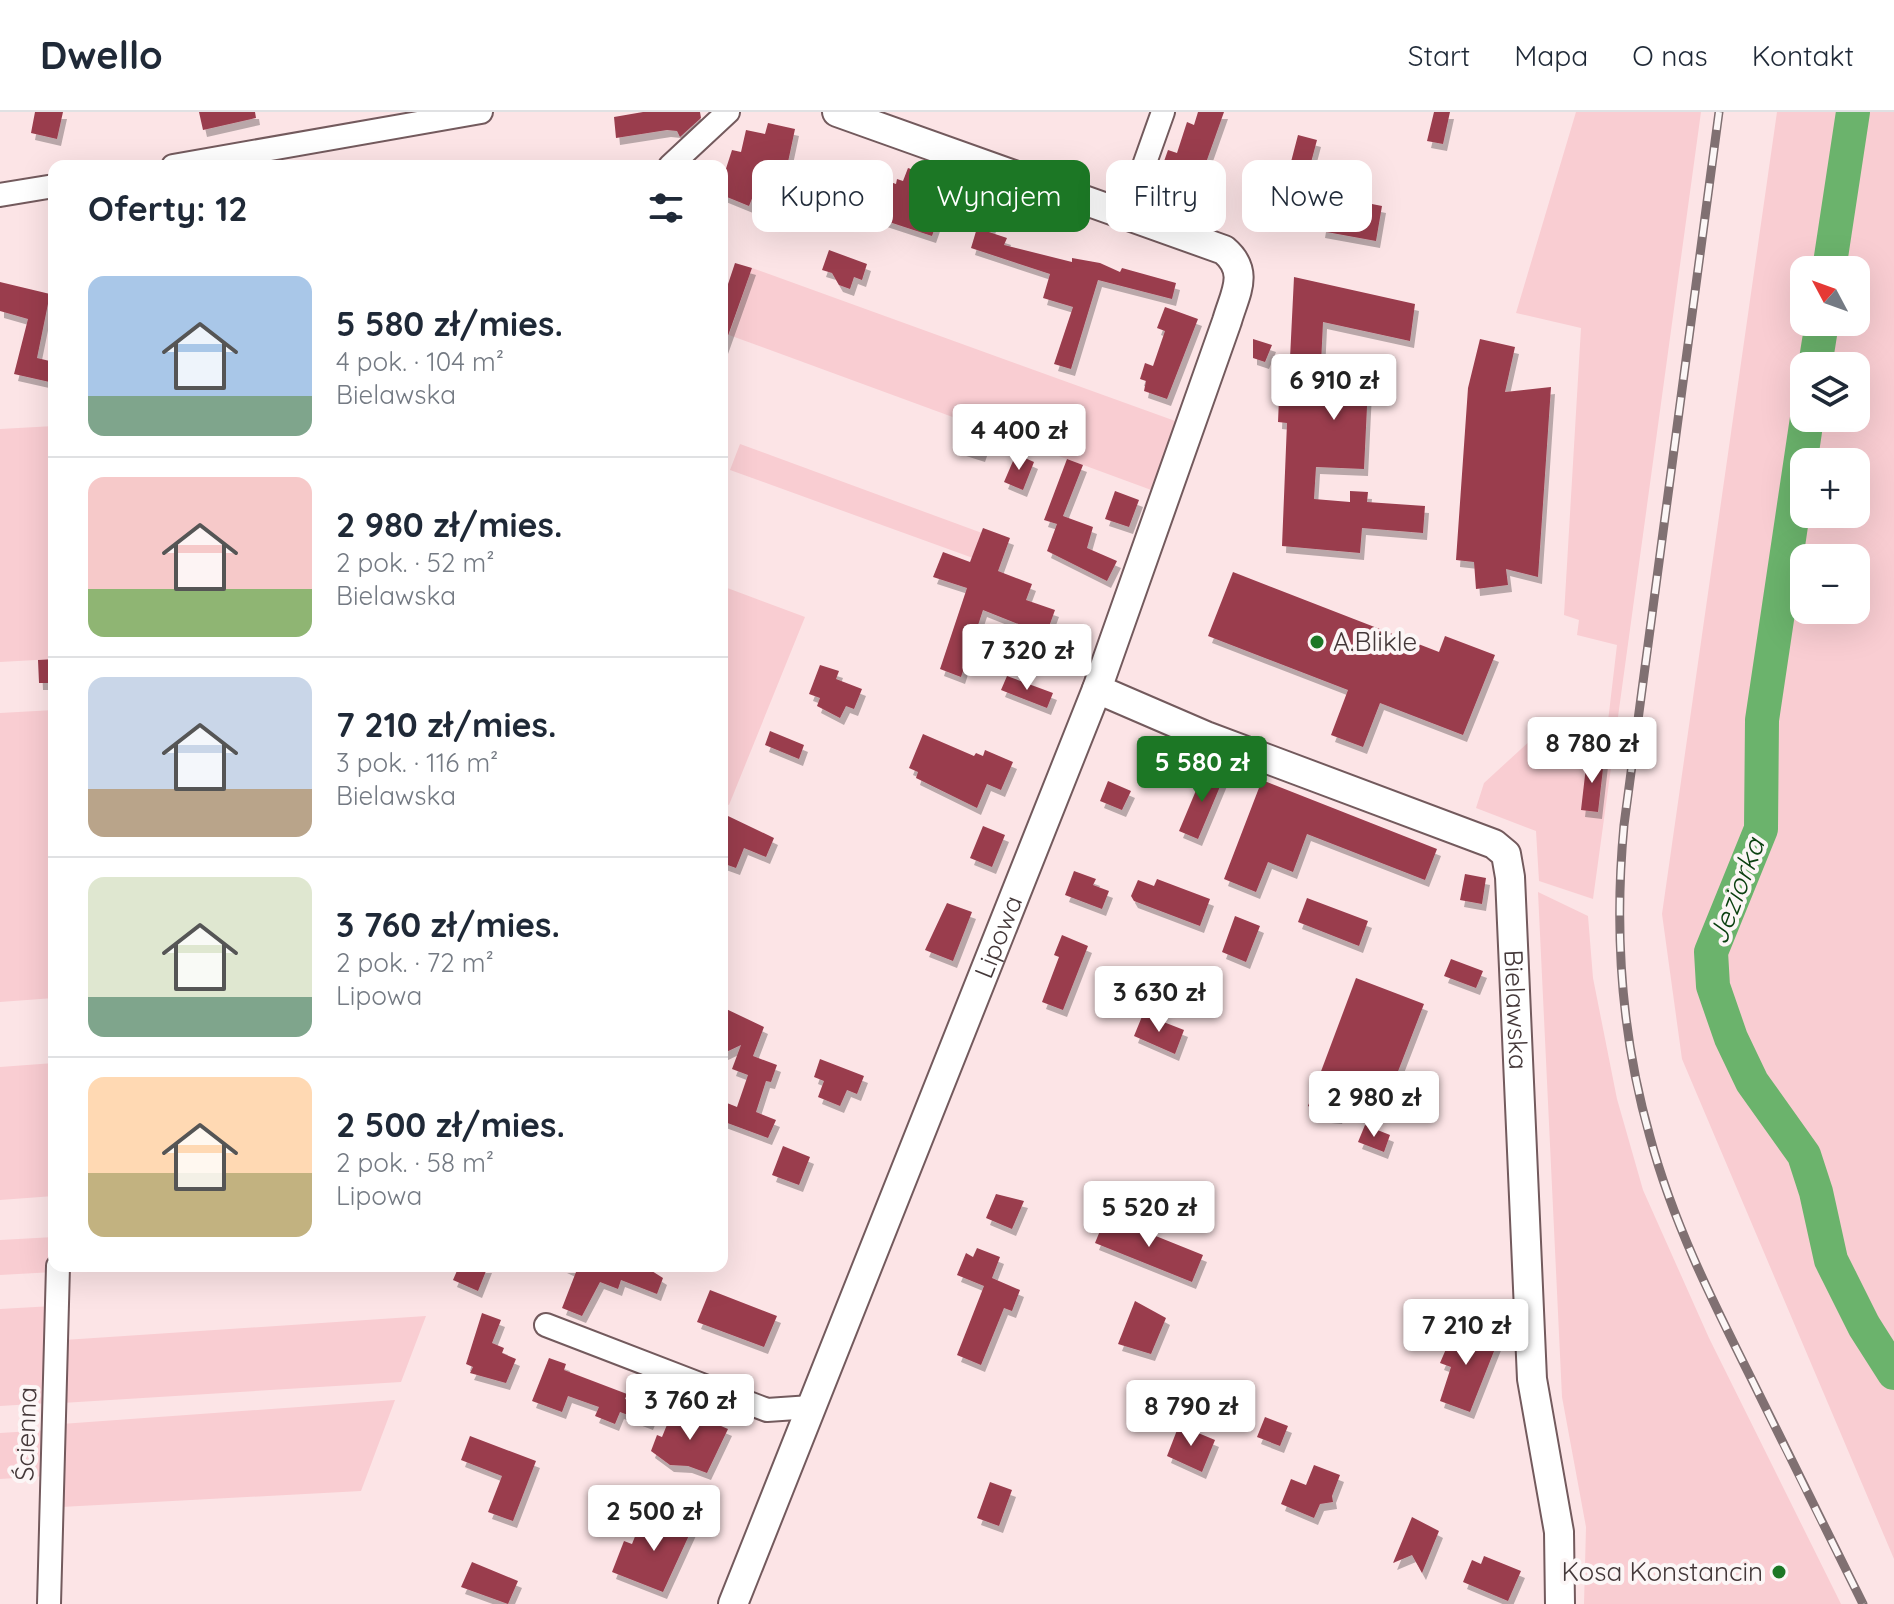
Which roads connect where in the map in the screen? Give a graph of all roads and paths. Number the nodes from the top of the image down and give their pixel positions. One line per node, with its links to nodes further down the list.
1 (481, 112): 5 (street)
2 (728, 112): 6 (street)
3 (837, 112): 10 (street)
4 (1163, 112): 7 (street)
5 (207, 160)
6 (676, 160)
7 (1146, 160)
8 (48, 187): 9 (street)
9 (0, 195)
10 (1106, 209)
11 (1172, 232): 12 (street, Lipowa)
12 (1097, 689): 15 (street, Lipowa); 18 (street, Bielawska)
13 (58, 1272): 16 (street, Ścienna)
14 (546, 1325): 15 (street)
15 (811, 1407): 17 (street, Lipowa)
16 (49, 1604)
17 (733, 1604)
18 (1560, 1604)

